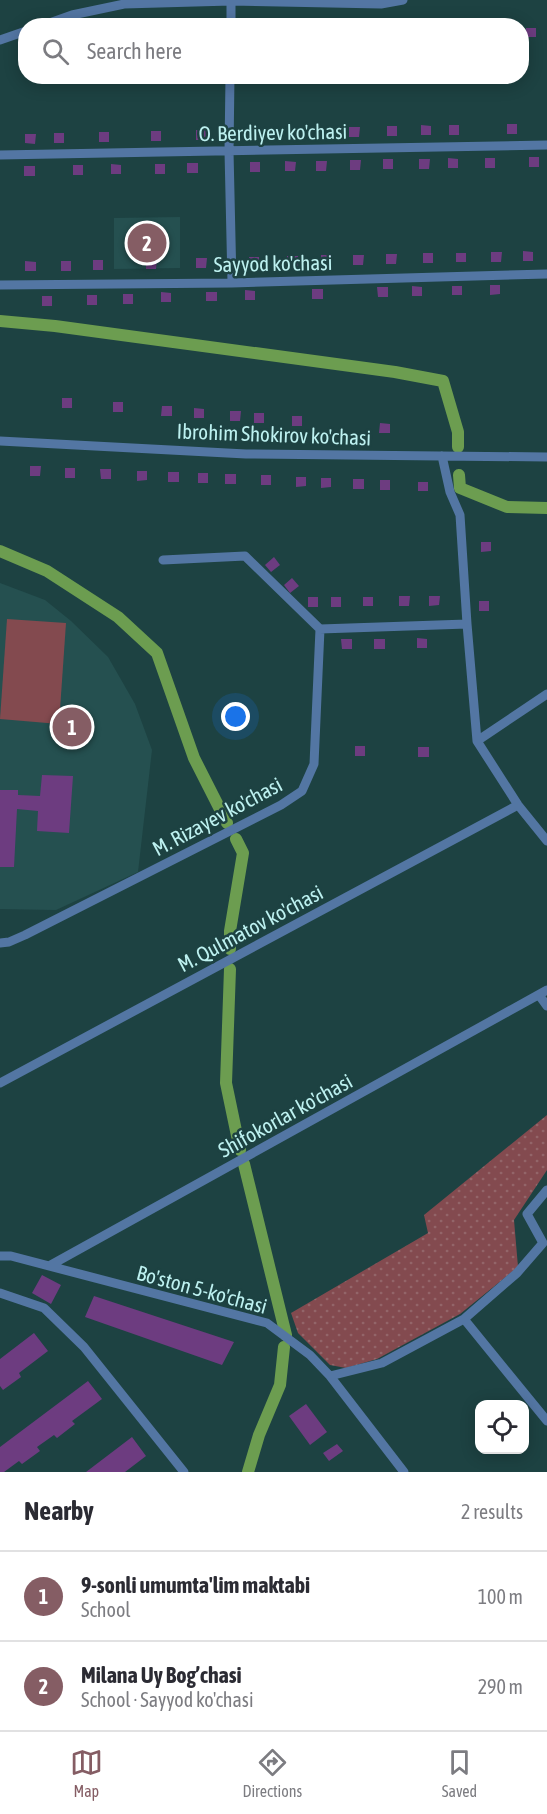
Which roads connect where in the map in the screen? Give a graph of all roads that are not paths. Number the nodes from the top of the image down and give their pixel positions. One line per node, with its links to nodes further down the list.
1 (403, 0): 2 (street)
2 (231, 1): 3 (street); 4 (street)
3 (64, 18)
4 (231, 18)
5 (18, 34): 6 (street)
6 (0, 40)
7 (230, 84): 9 (street)
8 (547, 145): 9 (street, O. Berdiyev ko'chasi)
9 (229, 151): 10 (street, O. Berdiyev ko'chasi); 12 (street)
10 (0, 155)
11 (547, 274): 12 (street, Sayyod ko'chasi)
12 (232, 283): 13 (street, Sayyod ko'chasi)
13 (0, 285)
14 (0, 441): 15 (street, Ibrohim Shokirov ko'chasi)
15 (442, 456): 16 (street, Ibrohim Shokirov ko'chasi); 18 (street)
16 (547, 457)
17 (163, 560): 19 (street)
18 (467, 624): 19 (street); 21 (street)
19 (320, 629): 24 (street, M. Rizayev ko'chasi)
20 (547, 694): 21 (street)
21 (477, 741): 22 (street)
22 (518, 805): 23 (street); 27 (street, M. Qulmatov ko'chasi)
23 (547, 841)
24 (0, 943)
25 (543, 993): 26 (street); 31 (street, Shifokorlar ko'chasi)
26 (547, 1006)
27 (0, 1083)
28 (547, 1190): 29 (street)
29 (545, 1244): 33 (street)
30 (0, 1257): 31 (street, Bo'ston 5-ko'chasi)
31 (49, 1266): 34 (street, Bo'ston 5-ko'chasi)
32 (0, 1293): 36 (street)
33 (464, 1319): 34 (street); 35 (street)
34 (330, 1376): 37 (street, Bo'ston 5-ko'chasi)
35 (547, 1421)
36 (184, 1472)
37 (404, 1472)

